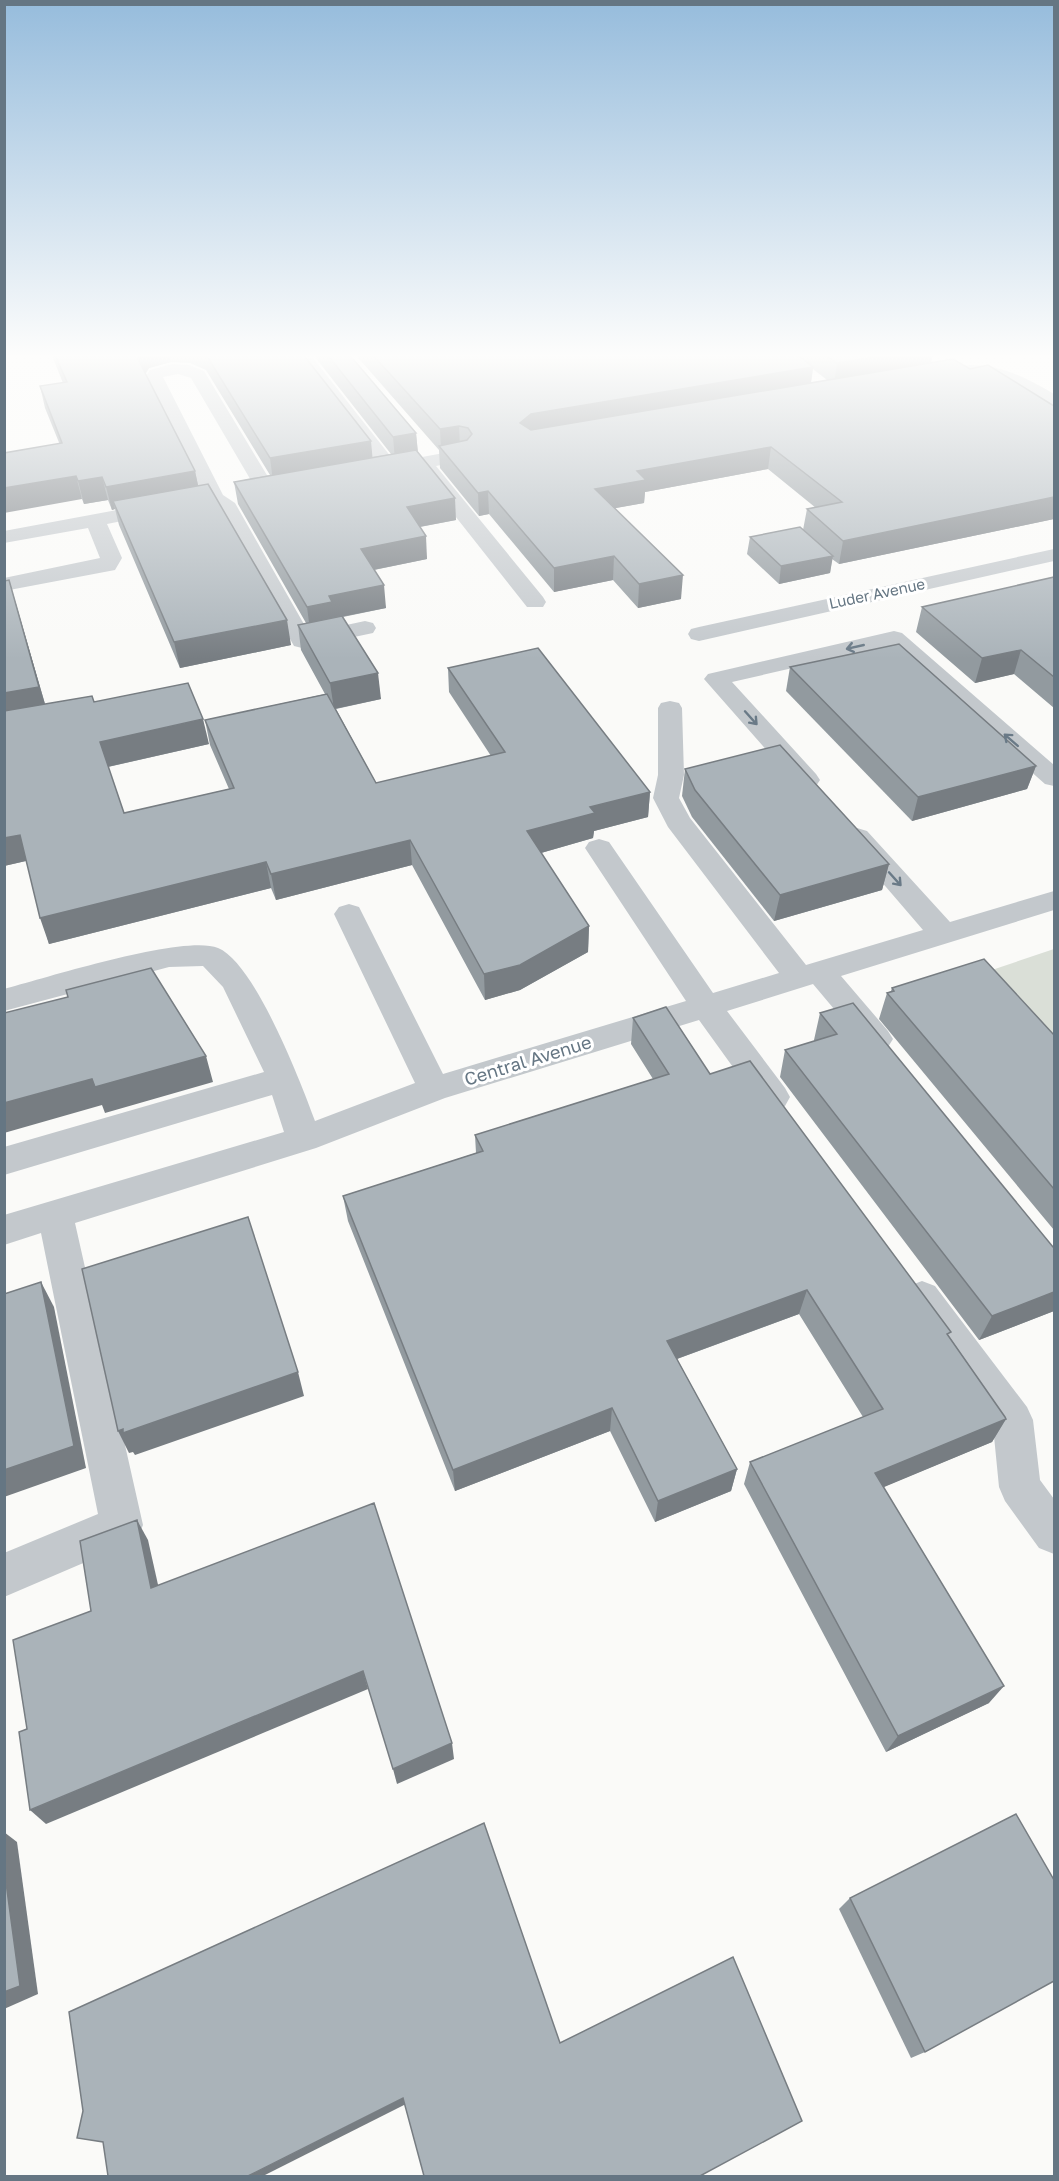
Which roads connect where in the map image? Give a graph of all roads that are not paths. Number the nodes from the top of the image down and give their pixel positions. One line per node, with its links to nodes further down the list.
1 (192, 455): 10 (street)
2 (245, 455): 9 (street)
3 (379, 455): 6 (street)
4 (426, 455): 5 (street); 6 (street); 15 (street)
5 (460, 456)
6 (390, 469): 7 (street)
7 (367, 472)
8 (288, 486): 9 (street)
9 (266, 490): 10 (street)
10 (214, 499): 11 (street); 16 (street)
11 (95, 520): 12 (street); 14 (street)
12 (4, 537)
13 (1054, 555): 17 (street, Luder Avenue)
14 (4, 585)
15 (535, 602)
16 (365, 627)
17 (699, 634)
18 (670, 708): 24 (street)
19 (1054, 778): 23 (street, one-way to 23)
20 (599, 848): 26 (street)
21 (1054, 900): 23 (street, Central Avenue)
22 (349, 914): 29 (street)
23 (943, 933): 24 (street, Central Avenue)
24 (810, 975): 26 (street, Central Avenue); 27 (street)
25 (4, 1000): 28 (street)
26 (706, 1006): 29 (street, Central Avenue); 30 (street)
27 (898, 1066)
28 (283, 1079): 31 (street); 32 (street)
29 (434, 1089): 31 (street, Central Avenue)
30 (795, 1126)
31 (304, 1139): 33 (street, Central Avenue)
32 (4, 1161)
33 (55, 1215): 34 (street, Central Avenue); 37 (street)
34 (4, 1230)
35 (900, 1268): 36 (street)
36 (1054, 1533)
37 (4, 1575)

